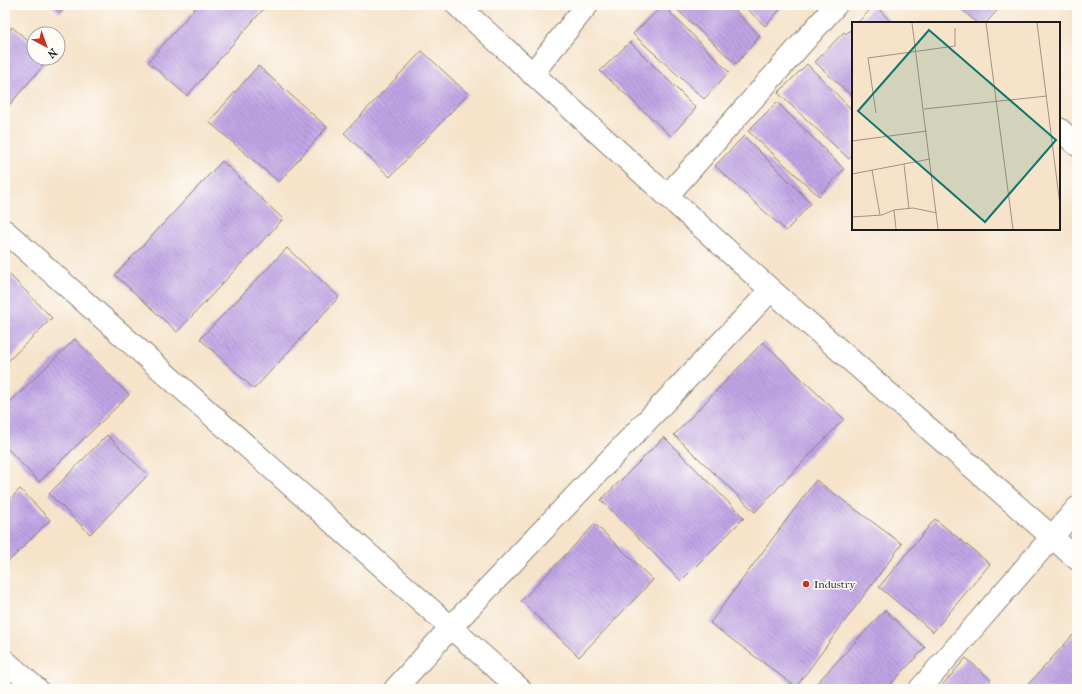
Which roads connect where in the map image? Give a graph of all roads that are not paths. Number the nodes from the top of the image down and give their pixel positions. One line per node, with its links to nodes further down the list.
1 (457, 5): 4 (street)
2 (587, 5): 4 (street)
3 (836, 5): 7 (street)
4 (532, 74): 7 (street)
5 (1060, 130): 6 (street)
6 (1077, 144)
7 (667, 196): 9 (street)
8 (5, 230): 13 (street)
9 (771, 290): 11 (street); 13 (street)
10 (1077, 508): 11 (street)
11 (1052, 537): 12 (street); 18 (street)
12 (1077, 559)
13 (451, 628): 16 (street); 17 (street)
14 (5, 661): 15 (street)
15 (37, 689)
16 (395, 689)
17 (520, 689)
18 (920, 689)

